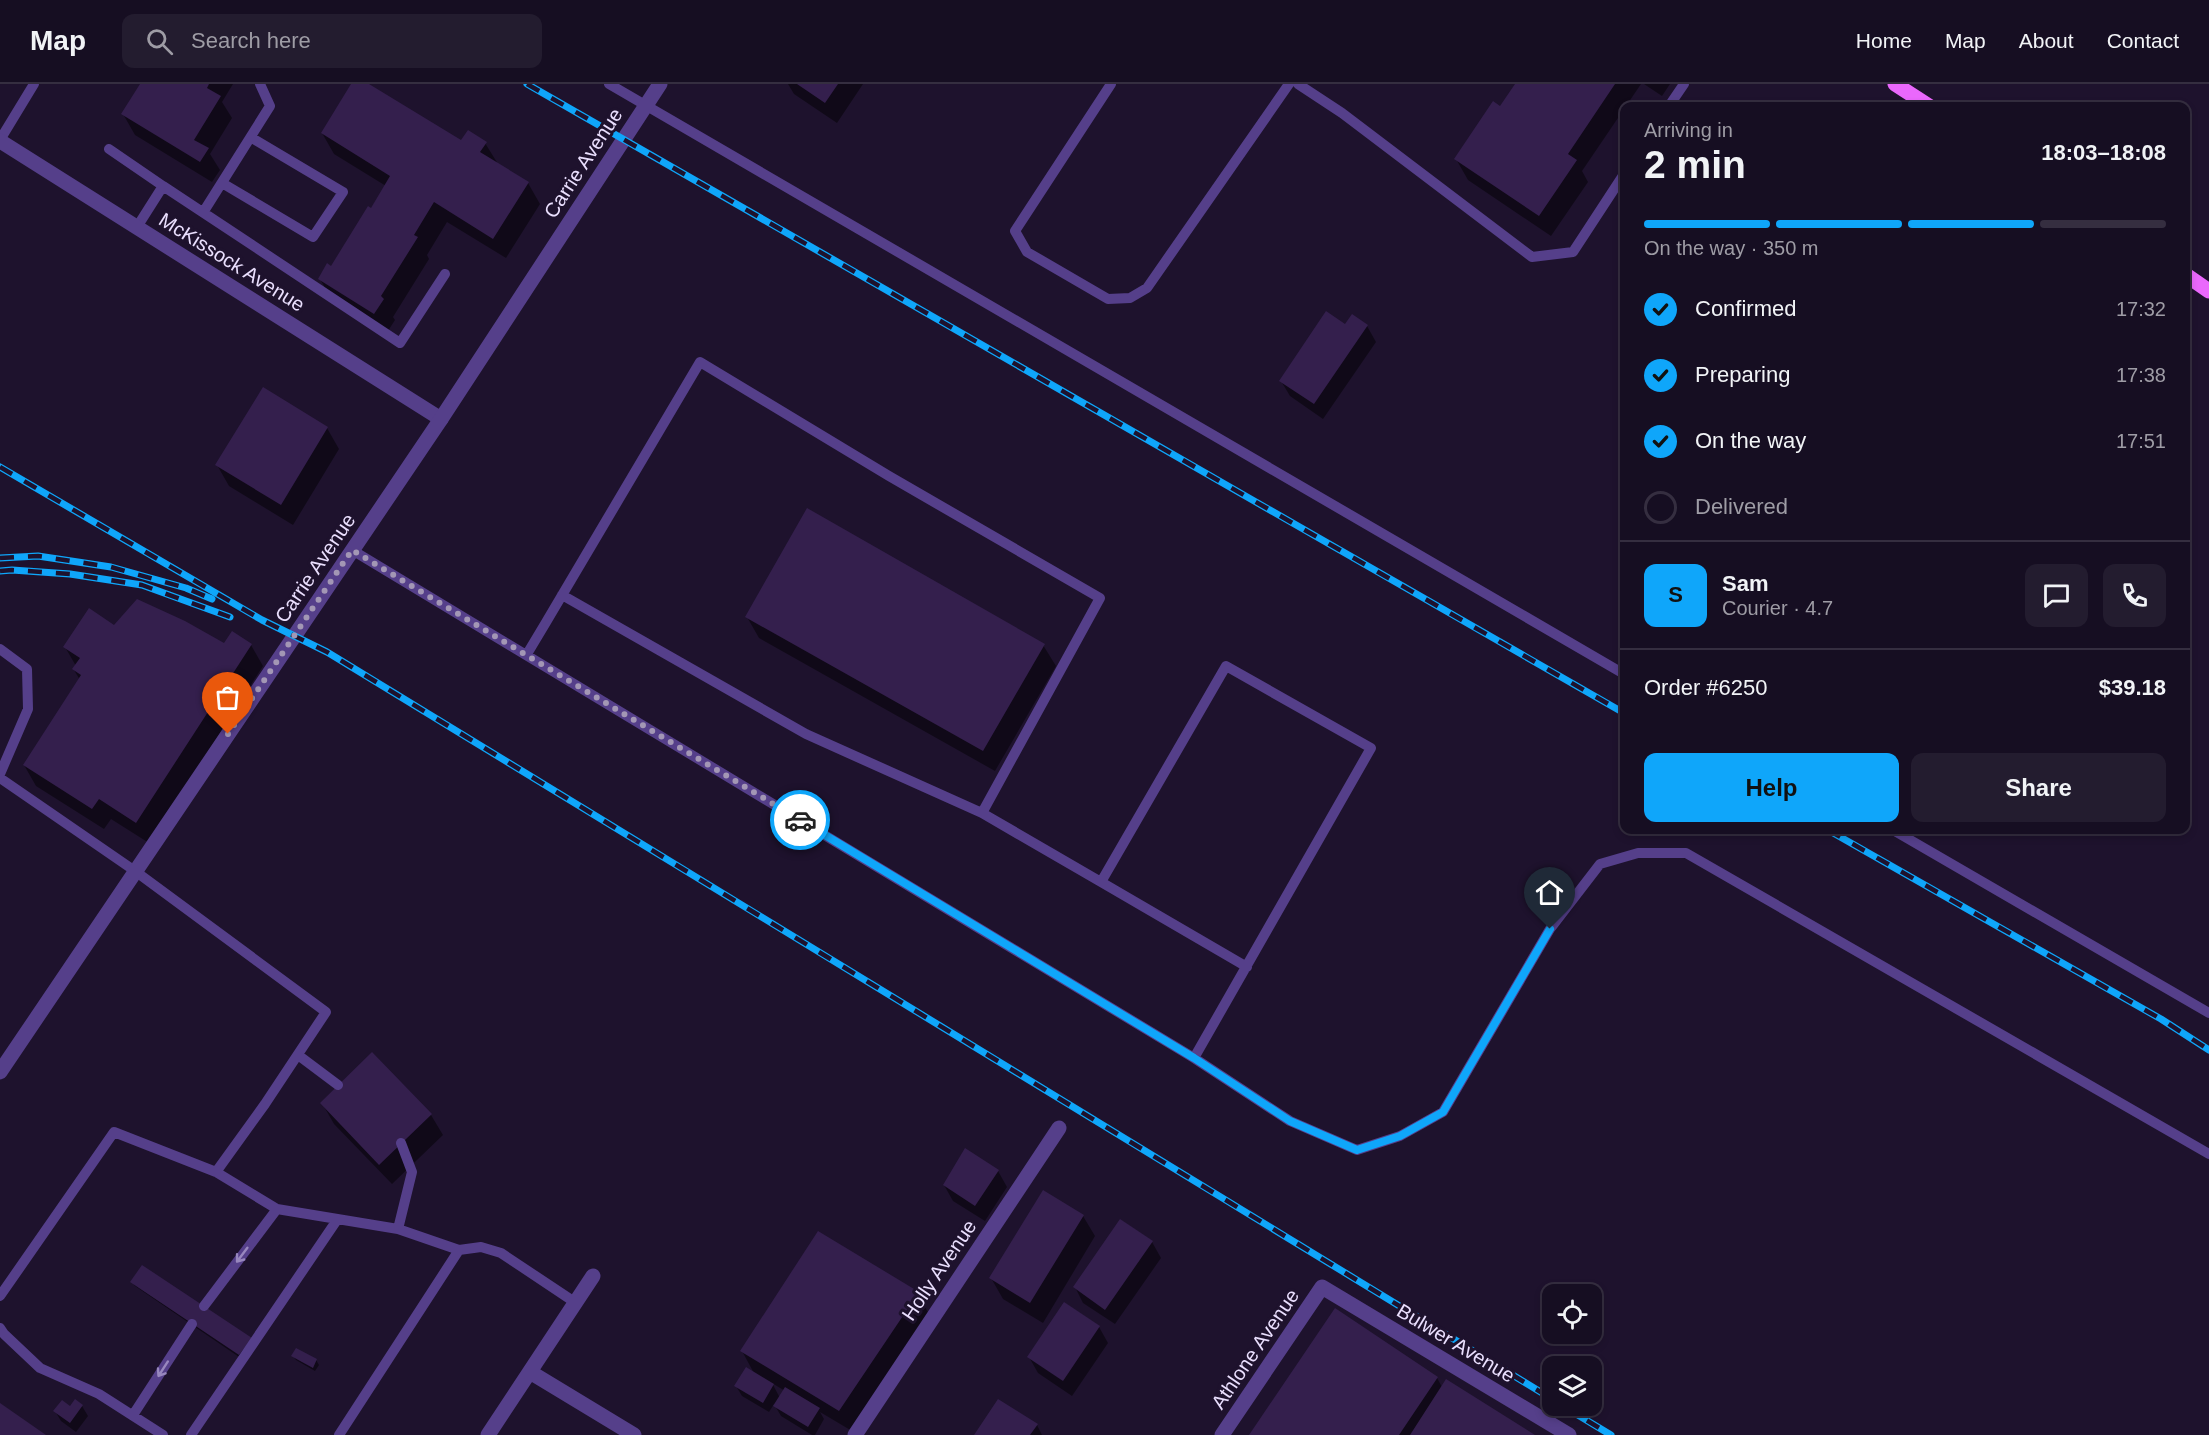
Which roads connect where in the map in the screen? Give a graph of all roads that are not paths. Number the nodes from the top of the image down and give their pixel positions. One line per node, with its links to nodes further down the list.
1 (34, 84): 14 (lane)
2 (260, 84): 13 (lane)
3 (609, 84): 12 (lane)
4 (660, 84): 12 (street, Carrie Avenue)
5 (1111, 84): 6 (lane)
6 (1288, 84)
7 (1298, 84): 16 (lane)
8 (1684, 84): 10 (lane)
9 (1895, 84): 11 (main road)
10 (1672, 102)
11 (1923, 102)
12 (645, 105): 24 (street, Carrie Avenue); 29 (lane)
13 (252, 138): 17 (lane); 17 (lane)
14 (0, 140): 20 (street, McKissock Avenue)
15 (109, 149): 18 (lane)
16 (1620, 180)
17 (222, 183): 19 (lane)
18 (163, 186): 19 (lane); 20 (lane)
19 (204, 212): 21 (lane)
20 (137, 227): 24 (street, McKissock Avenue)
21 (445, 274)
22 (2190, 278): 23 (main road)
23 (2209, 291)
24 (441, 419): 25 (street, Carrie Avenue)
25 (352, 550): 28 (lane); 33 (street, Carrie Avenue)
26 (562, 595): 28 (lane); 31 (lane); 31 (lane)
27 (0, 649): 30 (lane)
28 (527, 654): 39 (lane)
29 (1620, 672)
30 (0, 776): 33 (lane)
31 (982, 813): 34 (lane)
32 (1900, 834): 36 (lane)
33 (135, 871): 37 (lane); 38 (street, Carrie Avenue)
34 (1101, 882): 35 (lane); 35 (lane)
35 (1246, 967): 39 (lane)
36 (2209, 1013)
37 (298, 1055): 41 (lane); 45 (lane)
38 (4, 1056): 40 (street, Carrie Avenue)
39 (1194, 1058): 44 (lane)
40 (0, 1072)
41 (338, 1085)
42 (1059, 1128): 64 (street, Holly Avenue)
43 (401, 1143): 48 (lane)
44 (2209, 1154)
45 (216, 1172): 46 (lane); 52 (lane)
46 (278, 1209): 47 (lane); 54 (lane, one-way to 54)
47 (338, 1220): 48 (lane); 60 (lane)
48 (398, 1229): 49 (lane)
49 (459, 1251): 53 (lane); 61 (lane)
50 (593, 1276): 53 (street)
51 (1322, 1287): 65 (street, Athlone Avenue); 66 (street, Bulwer Avenue)
52 (0, 1296)
53 (576, 1303): 57 (street)
54 (204, 1306)
55 (192, 1324): 58 (lane, one-way to 58)
56 (0, 1328): 58 (lane)
57 (530, 1372): 62 (street); 63 (street)
58 (133, 1415): 59 (lane)
59 (163, 1435)
60 (191, 1435)
61 (339, 1435)
62 (488, 1435)
63 (634, 1435)
64 (855, 1435)
65 (1222, 1435)
66 (1569, 1435)

